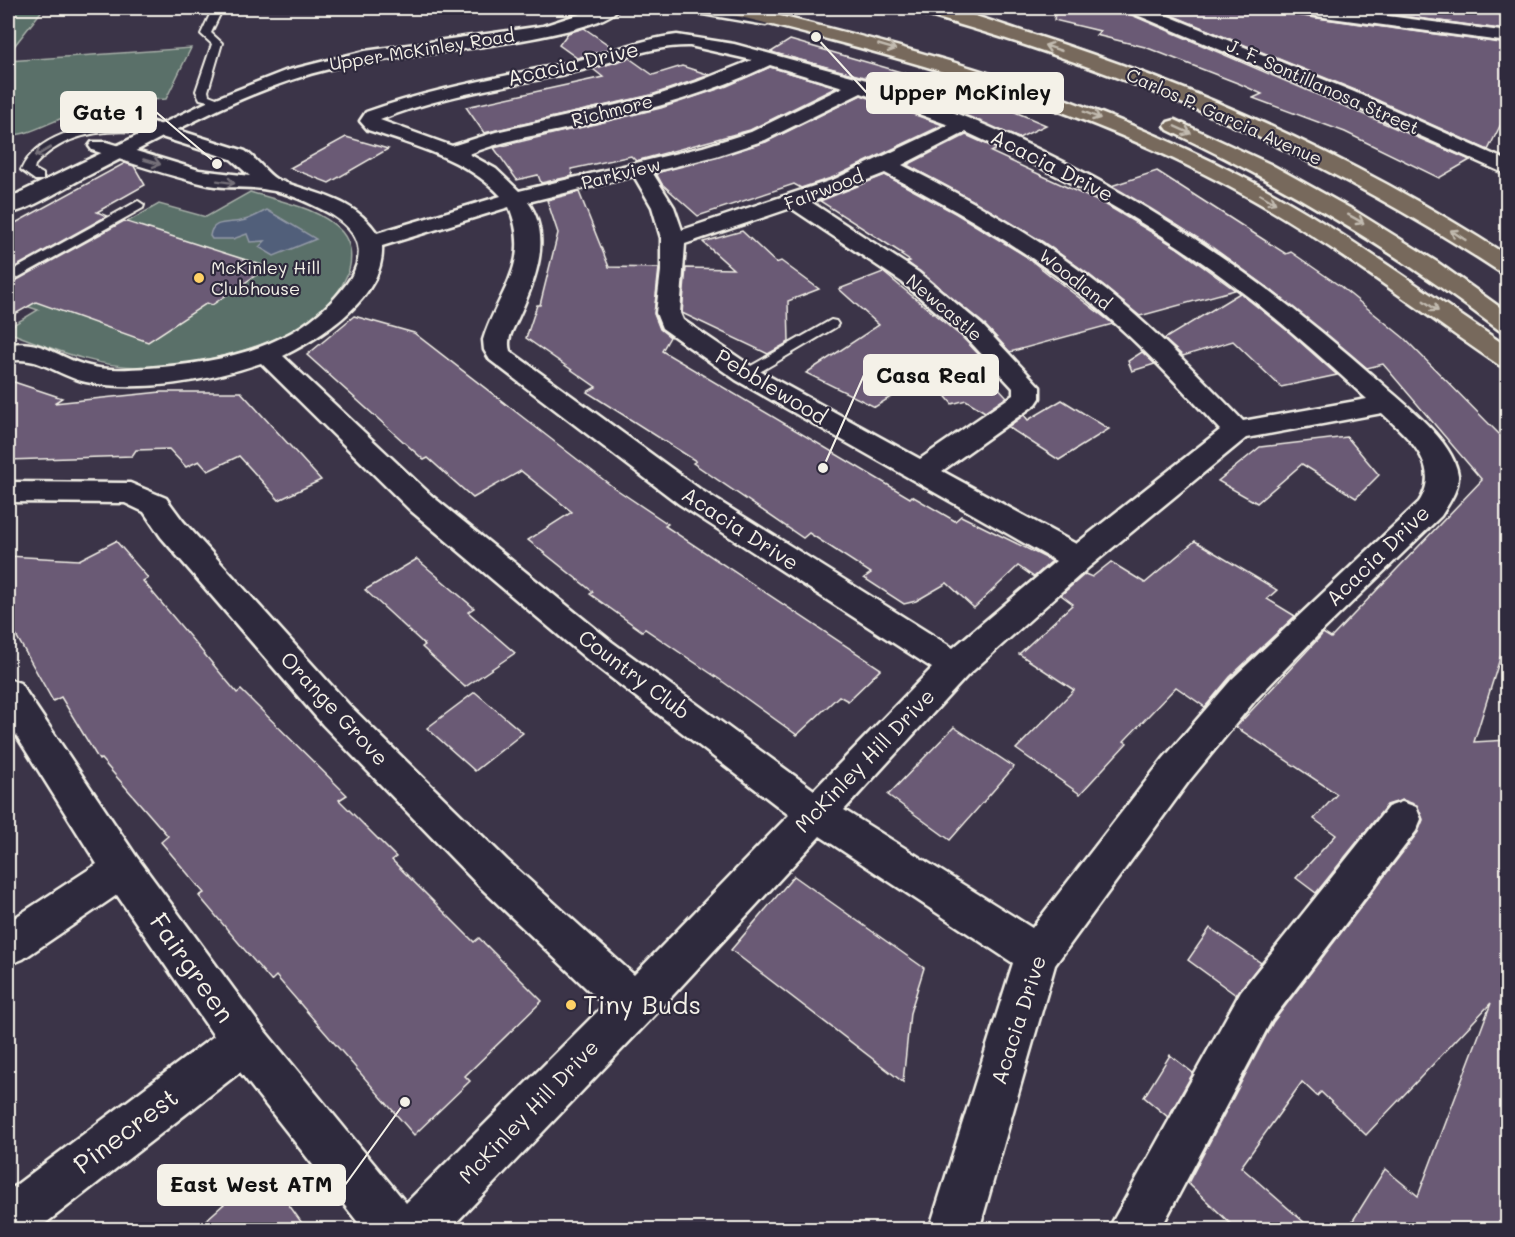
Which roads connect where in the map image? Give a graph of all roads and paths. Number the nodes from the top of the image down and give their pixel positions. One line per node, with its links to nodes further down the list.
1 (218, 8): 19 (lane)
2 (574, 8): 19 (street, Upper McKinley Road)
3 (612, 8): 19 (street, Upper McKinley Road)
4 (697, 8): 12 (street)
5 (727, 8): 12 (main road)
6 (922, 8): 11 (main road, Carlos P. Garcia Avenue)
7 (975, 8): 11 (lane)
8 (1136, 8): 27 (street, J. F. Sontillanosa Street)
9 (1293, 13): 10 (street)
10 (1409, 15): 13 (street); 14 (street)
11 (957, 17): 37 (main road, Carlos P. Garcia Avenue, one-way to 11)
12 (831, 33): 43 (main road, one-way to 43)
13 (1508, 37)
14 (1409, 42)
15 (977, 55): 17 (main road)
16 (768, 59): 18 (street, Acacia Drive); 24 (street, Richmore); 24 (street, Acacia Drive)
17 (1064, 84)
18 (863, 85): 21 (street, Acacia Drive); 26 (street, Parkview)
19 (212, 100): 22 (street, Upper McKinley Road)
20 (1160, 120): 40 (main road, Carlos P. Garcia Avenue, one-way to 40)
21 (967, 124): 25 (street, Fairwood); 45 (street, Acacia Drive)
22 (147, 128): 23 (street, Upper McKinley Road); 28 (lane, one-way to 28); 29 (street)
23 (108, 149): 28 (street, Upper McKinley Road); 29 (street, one-way to 29); 34 (street, Upper McKinley Road)
24 (453, 153): 31 (street, Acacia Drive)
25 (886, 165): 32 (street, Fairwood); 46 (street, Woodland)
26 (640, 170): 31 (street, Parkview); 35 (street, Pebblewood)
27 (1508, 170)
28 (39, 177): 30 (street, Upper McKinley Road)
29 (267, 183): 36 (street)
30 (8, 193)
31 (513, 199): 36 (street, Parkview); 50 (street, Acacia Drive)
32 (795, 202): 35 (street, Fairwood); 47 (street, Newcastle)
33 (138, 205): 38 (lane)
34 (8, 208)
35 (675, 240): 44 (street, Pebblewood)
36 (372, 242): 42 (street)
37 (1508, 267)
38 (8, 279)
39 (831, 324): 44 (lane)
40 (1508, 325)
41 (13, 351): 42 (street)
42 (265, 353): 52 (street, Country Club)
43 (1508, 359)
44 (744, 374): 47 (street, Pebblewood)
45 (1387, 404): 46 (street, McKinley Hill Drive); 56 (street, Acacia Drive)
46 (1237, 431): 49 (street, McKinley Hill Drive)
47 (921, 473): 49 (street, Pebblewood)
48 (8, 492): 57 (street, Orange Grove)
49 (1078, 559): 50 (street, McKinley Hill Drive)
50 (955, 666): 52 (street, McKinley Hill Drive)
51 (8, 693): 54 (street, Fairgreen)
52 (816, 813): 56 (street, Country Club); 57 (street, McKinley Hill Drive)
53 (1401, 819): 63 (street)
54 (122, 869): 55 (street); 58 (street, Fairgreen)
55 (8, 945)
56 (1037, 955): 62 (street, Acacia Drive)
57 (635, 1005): 61 (street, McKinley Hill Drive)
58 (244, 1041): 59 (street, Pinecrest); 60 (street, Fairgreen)
59 (8, 1221)
60 (396, 1230)
61 (414, 1230)
62 (954, 1230)
63 (1133, 1230)

